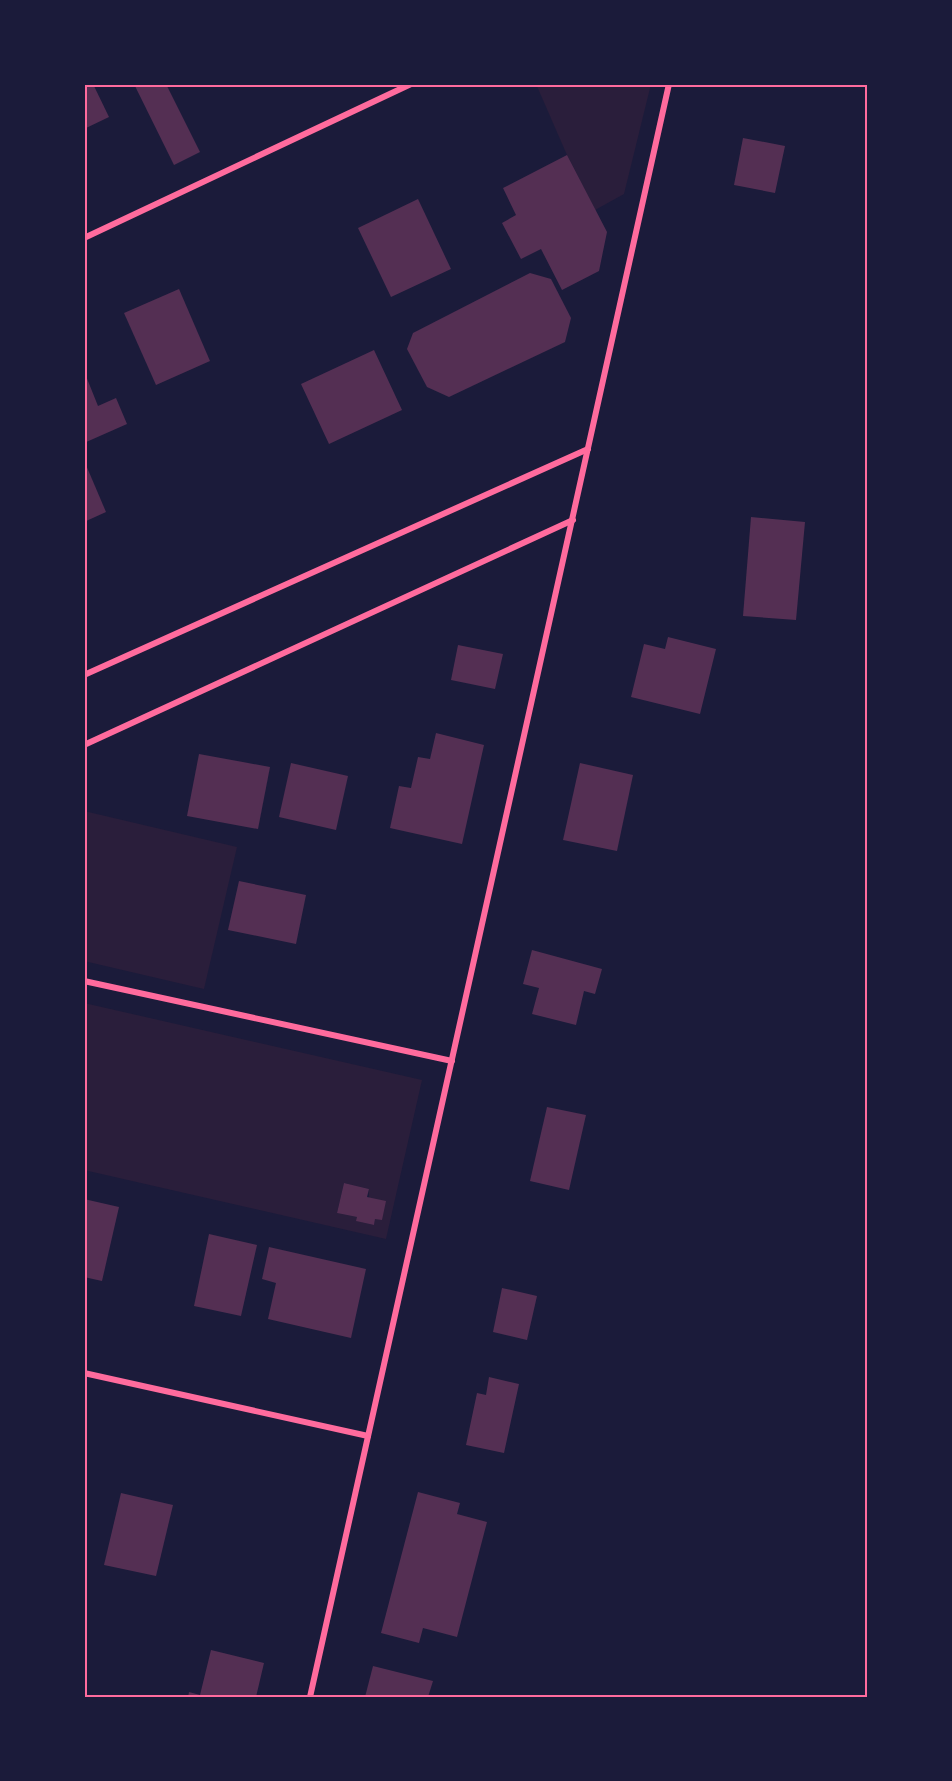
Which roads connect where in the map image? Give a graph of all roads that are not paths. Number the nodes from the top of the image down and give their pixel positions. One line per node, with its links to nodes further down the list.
1 (411, 84): 3 (street)
2 (669, 84): 4 (street)
3 (84, 238)
4 (588, 449): 5 (street); 6 (street)
5 (573, 520): 7 (street); 9 (street)
6 (84, 675)
7 (84, 745)
8 (84, 981): 9 (street)
9 (452, 1061): 11 (street)
10 (84, 1373): 11 (street)
11 (368, 1437): 12 (street)
12 (310, 1697)

